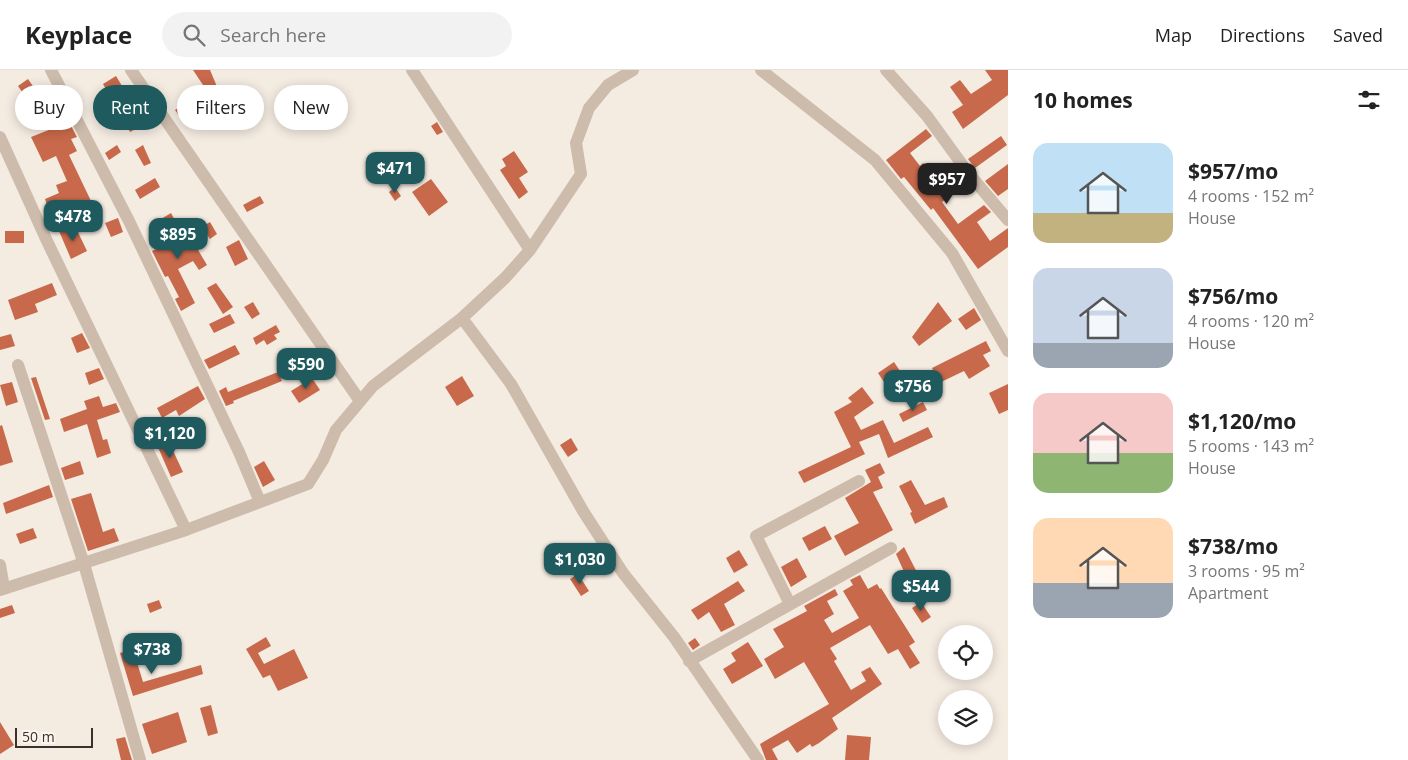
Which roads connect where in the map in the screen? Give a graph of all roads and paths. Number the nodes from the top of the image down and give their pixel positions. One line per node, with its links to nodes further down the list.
1 (51, 70): 15 (street)
2 (131, 70): 13 (street)
3 (412, 70): 9 (street)
4 (633, 70): 9 (street)
5 (761, 70): 11 (street)
6 (886, 70): 8 (street)
7 (0, 136): 16 (street)
8 (1008, 220)
9 (530, 250): 10 (street)
10 (462, 318): 13 (street); 22 (street)
11 (1008, 351)
12 (18, 365): 18 (street)
13 (360, 401): 15 (street)
14 (859, 481): 21 (street)
15 (260, 502): 16 (street)
16 (186, 530): 18 (street)
17 (891, 548): 21 (street)
18 (84, 564): 20 (street); 23 (street)
19 (0, 566): 20 (street)
20 (2, 589)
21 (790, 604): 22 (street)
22 (689, 661): 24 (street)
23 (140, 760)
24 (758, 760)

